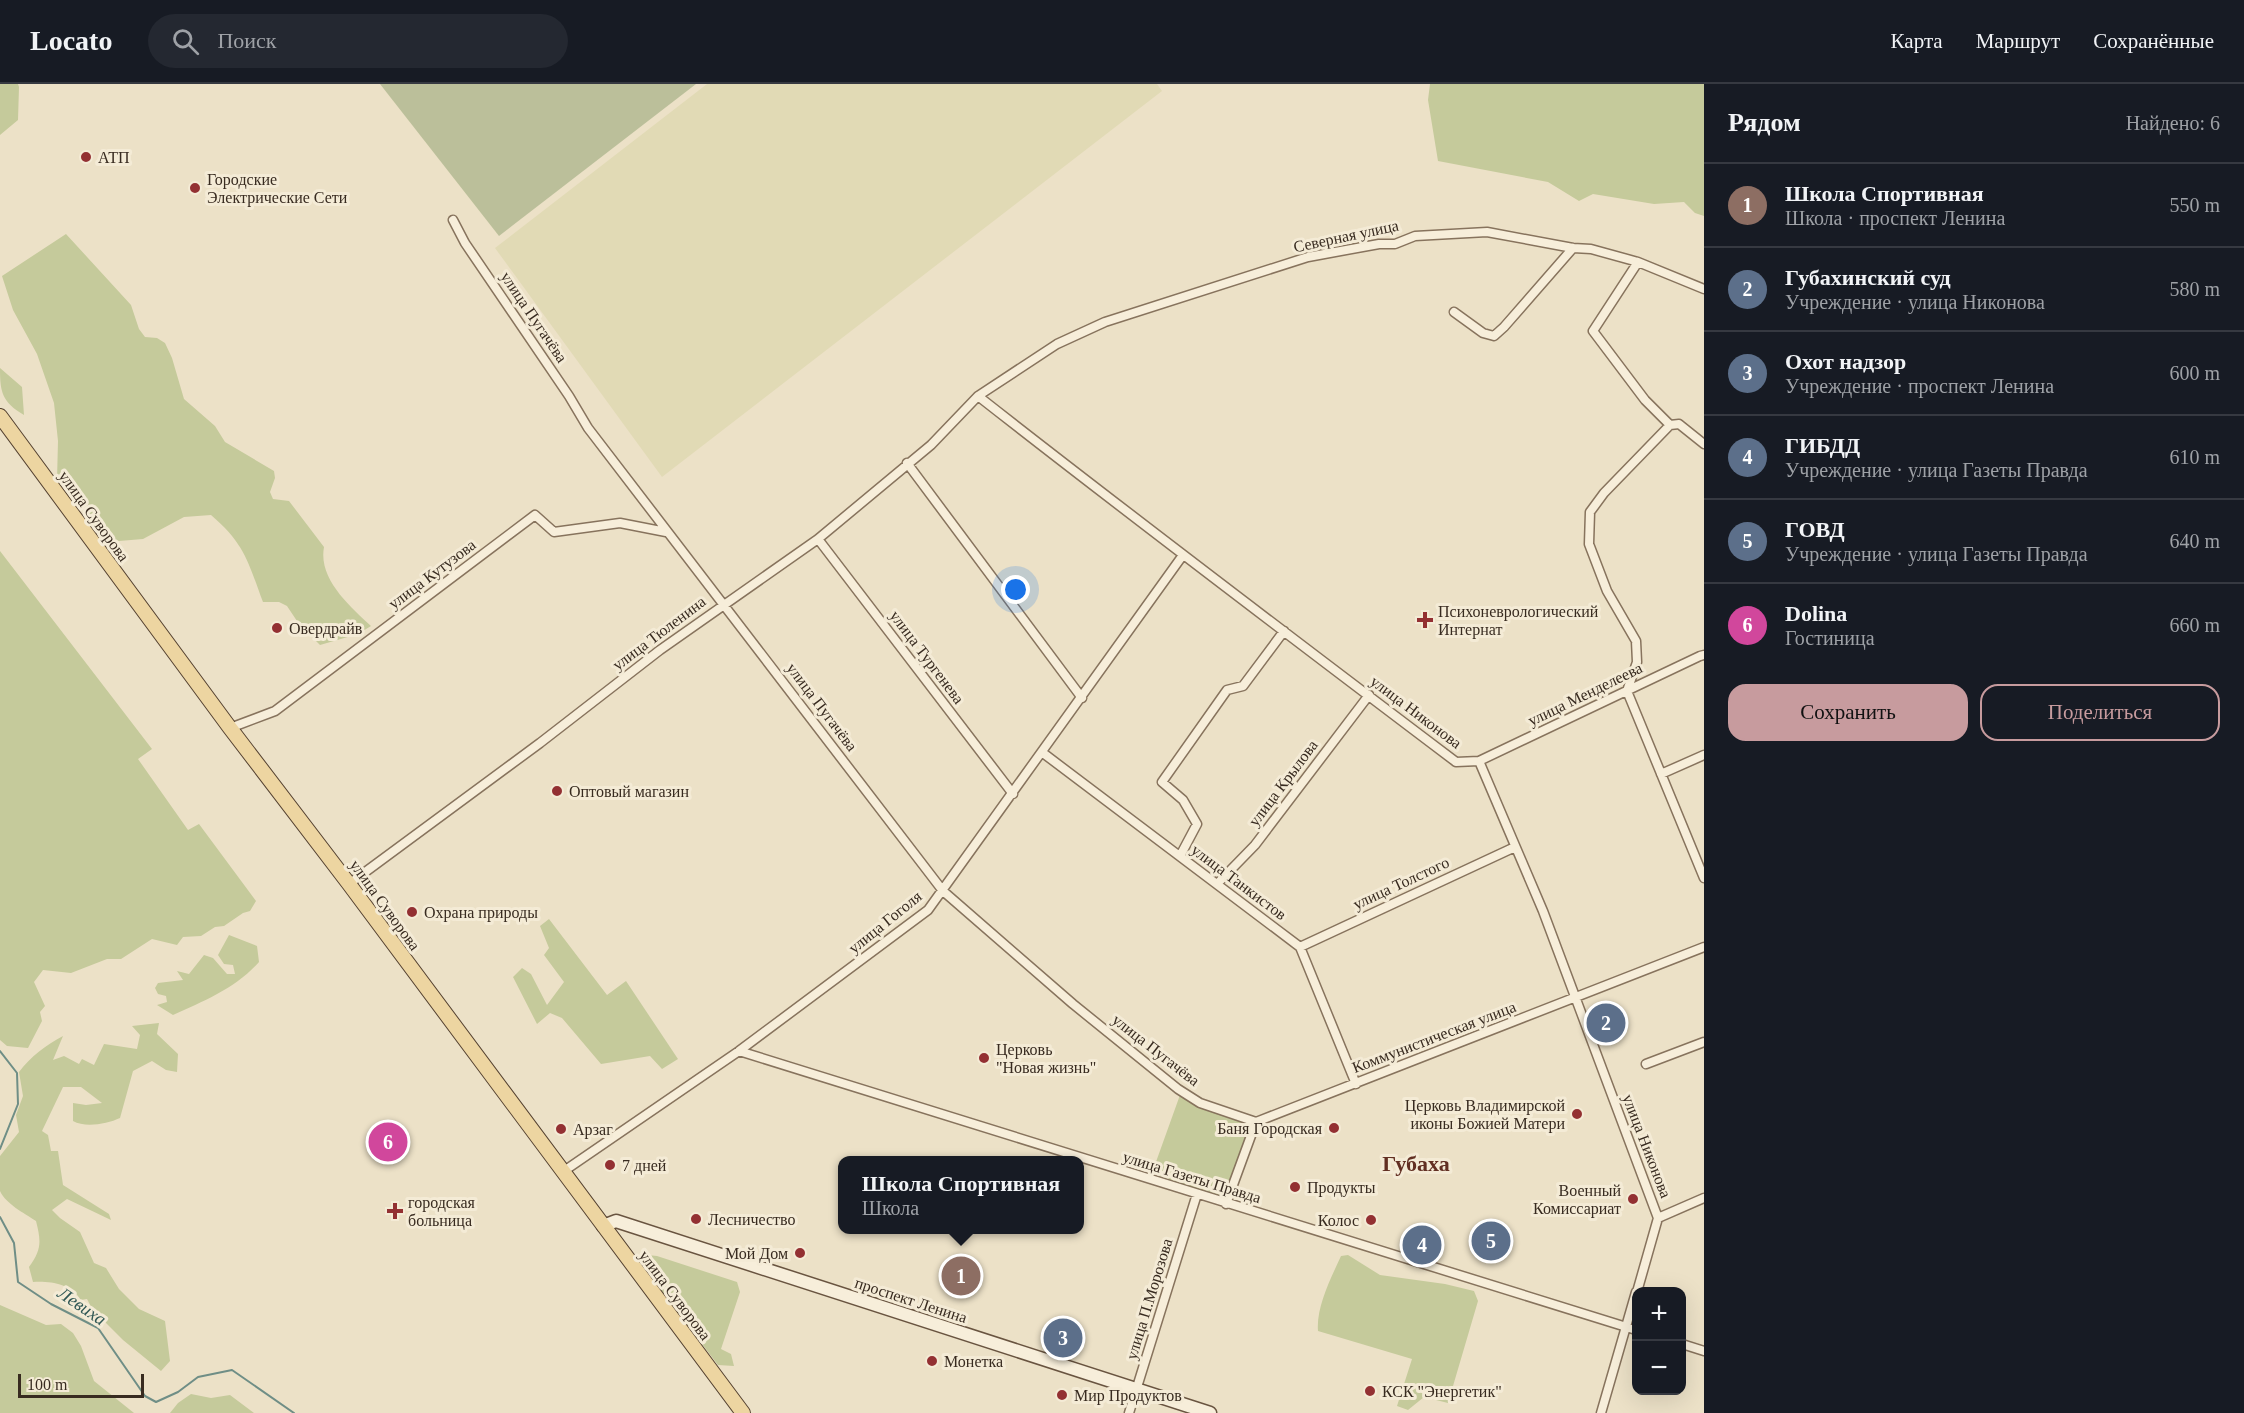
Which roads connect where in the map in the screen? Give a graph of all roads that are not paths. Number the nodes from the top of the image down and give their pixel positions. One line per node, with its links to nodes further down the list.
1 (453, 220): 11 (street, улица Пугачёва)
2 (1573, 248): 3 (street, Северная улица); 5 (street); 6 (street, Северная улица)
3 (1638, 262): 4 (street, Северная улица); 8 (street)
4 (1704, 289)
5 (1454, 312)
6 (978, 396): 10 (street, улица Тюленина); 13 (street, улица Никонова)
7 (0, 416): 20 (main road, улица Суворова)
8 (1670, 425): 9 (street); 17 (street)
9 (1704, 444)
10 (907, 463): 12 (street, улица Тюленина); 19 (street)
11 (666, 532): 14 (street, улица Пугачёва); 20 (street, улица Кутузова)
12 (818, 539): 14 (street, улица Тюленина); 25 (street, улица Тургенева)
13 (1183, 555): 15 (street, улица Никонова); 19 (street, улица Гоголя)
14 (723, 604): 29 (street, улица Тюленина); 31 (street, улица Пугачёва)
15 (1284, 631): 18 (street, улица Никонова); 27 (street)
16 (1704, 655): 17 (street, улица Менделеева)
17 (1627, 691): 23 (street, улица Менделеева); 24 (street)
18 (1369, 695): 23 (street, улица Никонова); 30 (street, улица Крылова)
19 (1082, 698): 21 (street, улица Гоголя)
20 (230, 728): 29 (main road, улица Суворова)
21 (1042, 753): 25 (street, улица Гоголя); 27 (street, улица Танкистов)
22 (1704, 755): 24 (street)
23 (1479, 761): 26 (street, улица Никонова)
24 (1661, 774): 28 (street)
25 (1013, 794): 31 (street, улица Гоголя)
26 (1515, 847): 32 (street, улица Толстого); 34 (street, улица Никонова)
27 (1180, 856): 30 (street, улица Танкистов)
28 (1704, 878)
29 (349, 884): 42 (main road, улица Суворова)
30 (1217, 884): 32 (street, улица Танкистов)
31 (943, 891): 36 (street, улица Гоголя); 39 (street, улица Пугачёва)
32 (1300, 947): 38 (street)
33 (1704, 947): 34 (street, Коммунистическая улица)
34 (1575, 998): 38 (street, Коммунистическая улица); 46 (street, улица Никонова)
35 (1704, 1042): 37 (street)
36 (739, 1051): 40 (street, улица Газеты Правда); 42 (street, улица Гоголя)
37 (1646, 1064)
38 (1356, 1084): 39 (street, Коммунистическая улица)
39 (1256, 1122): 45 (street)
40 (1075, 1156)
41 (1084, 1159): 43 (street, улица Газеты Правда)
42 (564, 1171): 47 (main road, улица Суворова)
43 (1197, 1194): 45 (street, улица Газеты Правда); 54 (street, улица П.Морозова)
44 (1704, 1198): 46 (street)
45 (1226, 1204): 50 (street, улица Газеты Правда)
46 (1658, 1218): 48 (street)
47 (603, 1226): 54 (main road, проспект Ленина); 55 (main road, улица Суворова)
48 (1638, 1287)
49 (1632, 1308): 50 (street)
50 (1626, 1327): 51 (street, улица Газеты Правда); 58 (street)
51 (1632, 1329)
52 (1686, 1345): 53 (street)
53 (1704, 1351)
54 (1137, 1390): 56 (street, улица П.Морозова); 57 (main road, проспект Ленина)
55 (743, 1413)
56 (1129, 1413)
57 (1210, 1413)
58 (1601, 1413)

